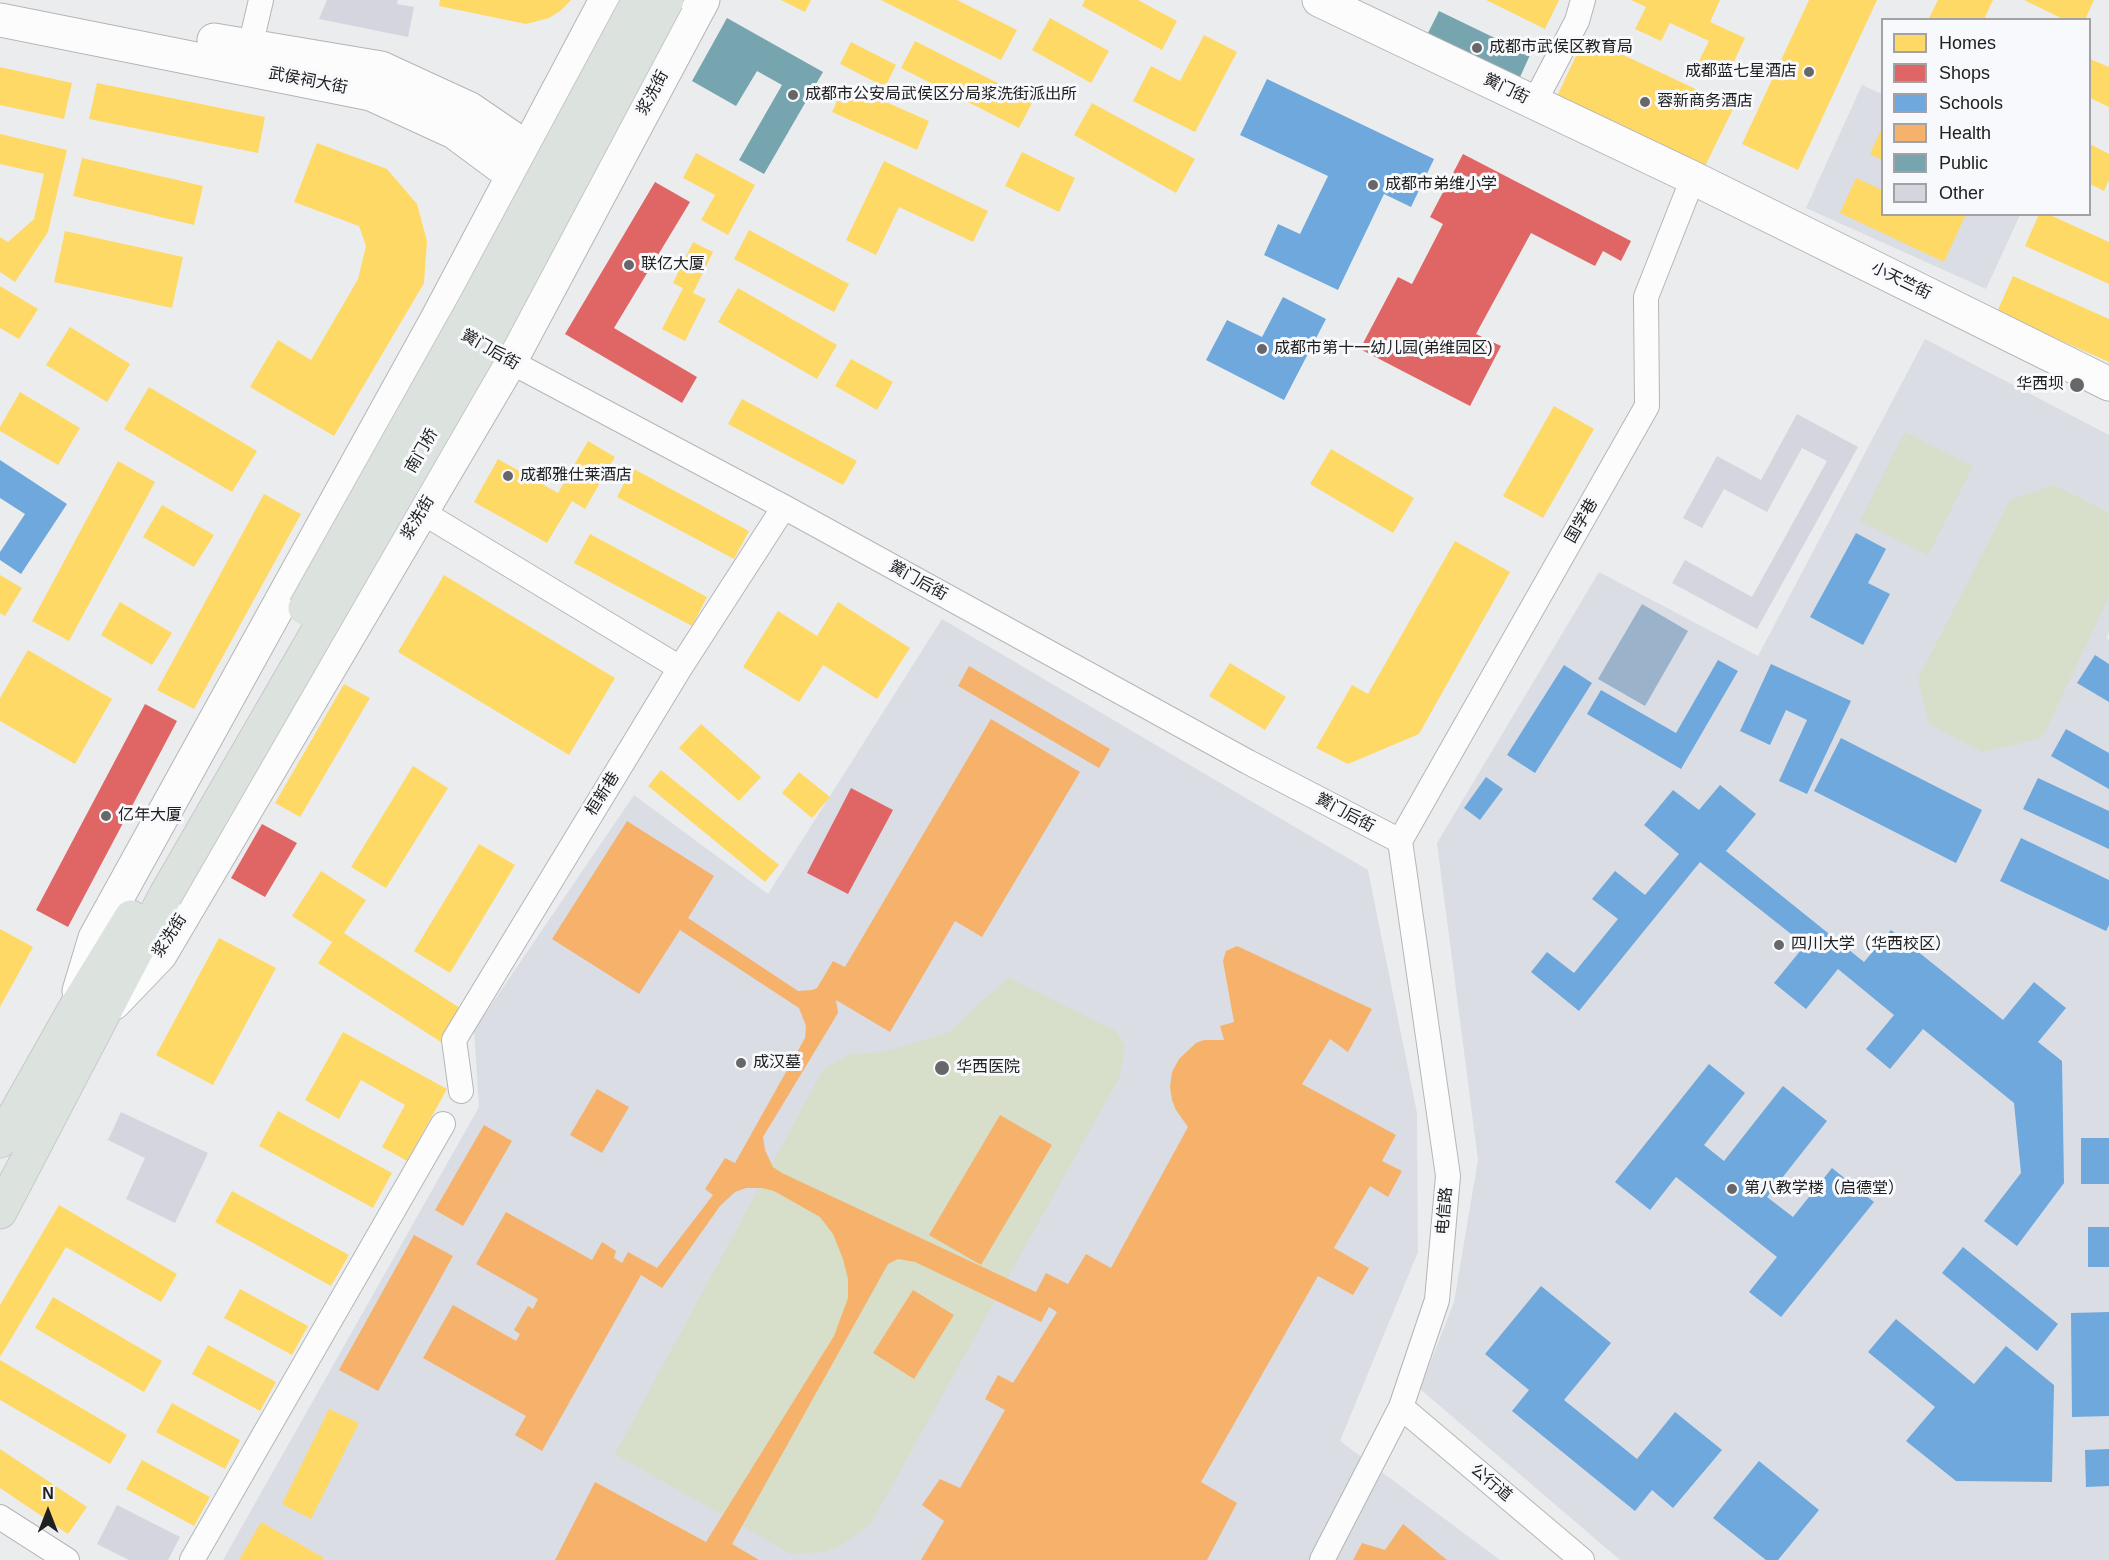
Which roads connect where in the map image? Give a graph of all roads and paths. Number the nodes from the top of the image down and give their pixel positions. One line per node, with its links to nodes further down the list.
1 (14, 0): 10 (main road, 武侯祠大街)
2 (261, 0): 10 (street)
3 (606, 0): 12 (main road)
4 (639, 0): 22 (main road, 南门桥, bridge)
5 (667, 0): 22 (main road, 南门桥, bridge)
6 (703, 0): 14 (main road, 浆洗街)
7 (1319, 0): 11 (main road, 黉门街)
8 (1583, 0): 11 (street)
9 (0, 20): 12 (main road, 武侯祠大街)
10 (250, 47): 12 (main road, 武侯祠大街)
11 (1534, 103): 13 (main road, 黉门街)
12 (519, 161): 14 (main road, 武侯祠大街); 15 (main road)
13 (1693, 178): 17 (main road, 小天竺街); 21 (street, 国学巷)
14 (594, 203): 16 (main road, 浆洗街)
15 (437, 318): 16 (street, 黉门后街); 23 (main road)
16 (510, 362): 18 (street, 黉门后街); 19 (main road, 浆洗街)
17 (2109, 384)
18 (784, 507): 20 (street, 桓新巷); 21 (street, 黉门后街)
19 (422, 512): 20 (street); 23 (main road, 浆洗街)
20 (680, 668): 24 (street, 桓新巷)
21 (1400, 841): 28 (street, 电信路)
22 (157, 893): 23 (main road, 浆洗街)
23 (88, 1013): 26 (main road, 浆洗街); 27 (main road, 浆洗街)
24 (461, 1091)
25 (443, 1124): 31 (street)
26 (0, 1141)
27 (0, 1212)
28 (1401, 1407): 32 (street, 电信路); 33 (street, 公行道)
29 (0, 1517): 30 (street)
30 (67, 1560)
31 (192, 1560)
32 (1322, 1560)
33 (1582, 1560)

